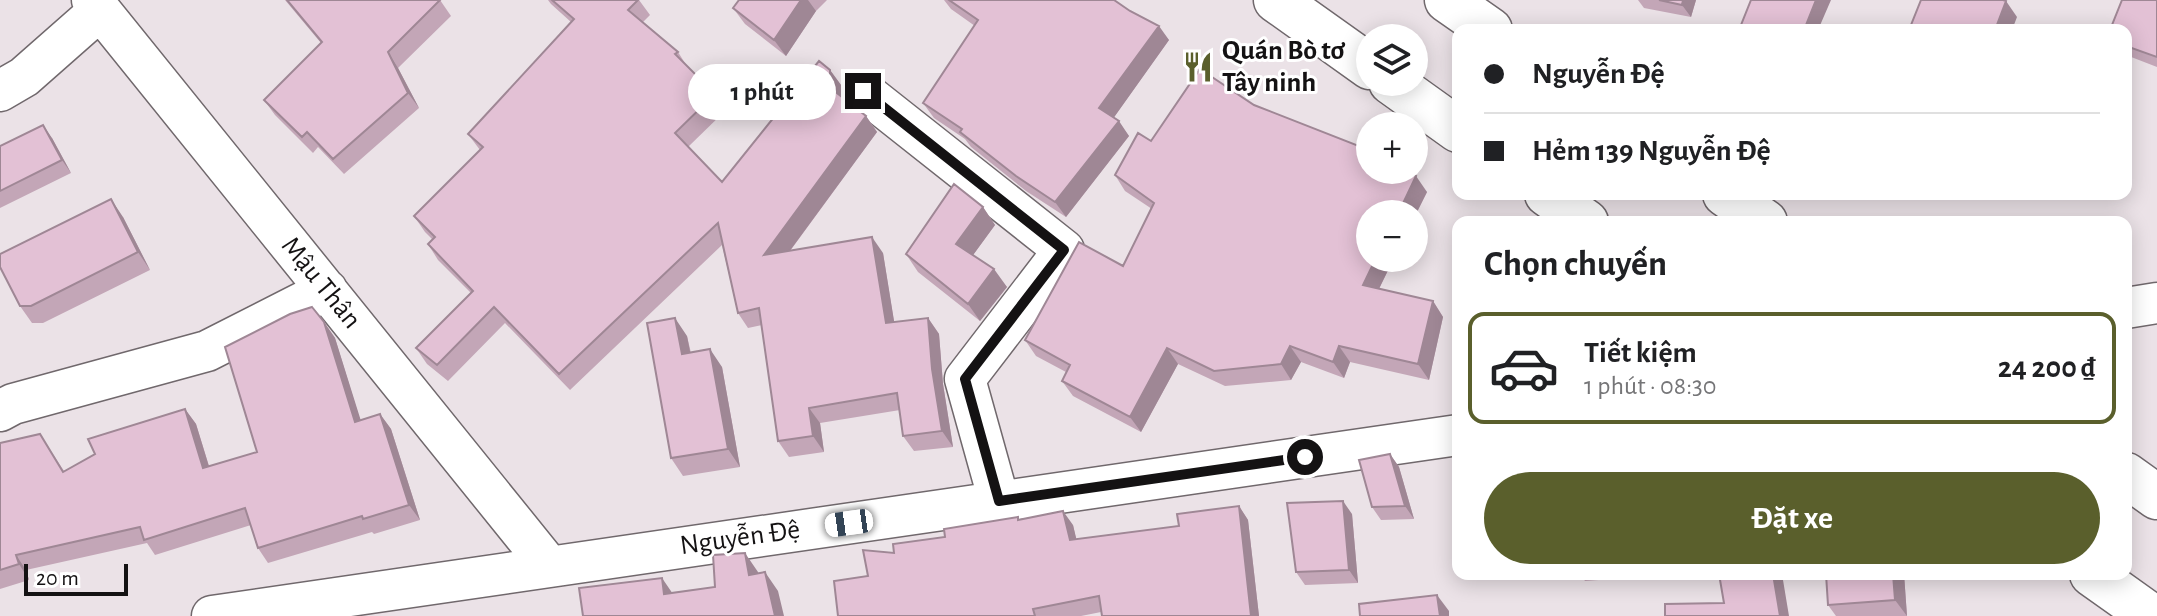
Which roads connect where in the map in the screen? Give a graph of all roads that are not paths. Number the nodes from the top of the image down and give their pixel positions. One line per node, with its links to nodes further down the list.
1 (1276, 0): 5 (main road)
2 (1447, 0): 4 (main road)
3 (96, 5): 6 (street); 12 (street, Mậu Thân)
4 (1481, 24)
5 (1356, 57)
6 (0, 91)
7 (863, 91): 19 (street)
8 (1411, 96): 9 (main road)
9 (1452, 126)
10 (1734, 200): 11 (main road)
11 (1756, 216)
12 (327, 290): 15 (street); 20 (street, Mậu Thân)
13 (2157, 303): 14 (street)
14 (2132, 307)
15 (0, 411)
16 (1452, 436): 19 (street, Nguyễn Đệ)
17 (2132, 479): 18 (main road)
18 (2157, 497)
19 (999, 501): 20 (street, Nguyễn Đệ)
20 (549, 566): 22 (street, Nguyễn Đệ)
21 (2100, 580): 23 (main road)
22 (212, 616)
23 (2151, 616)

